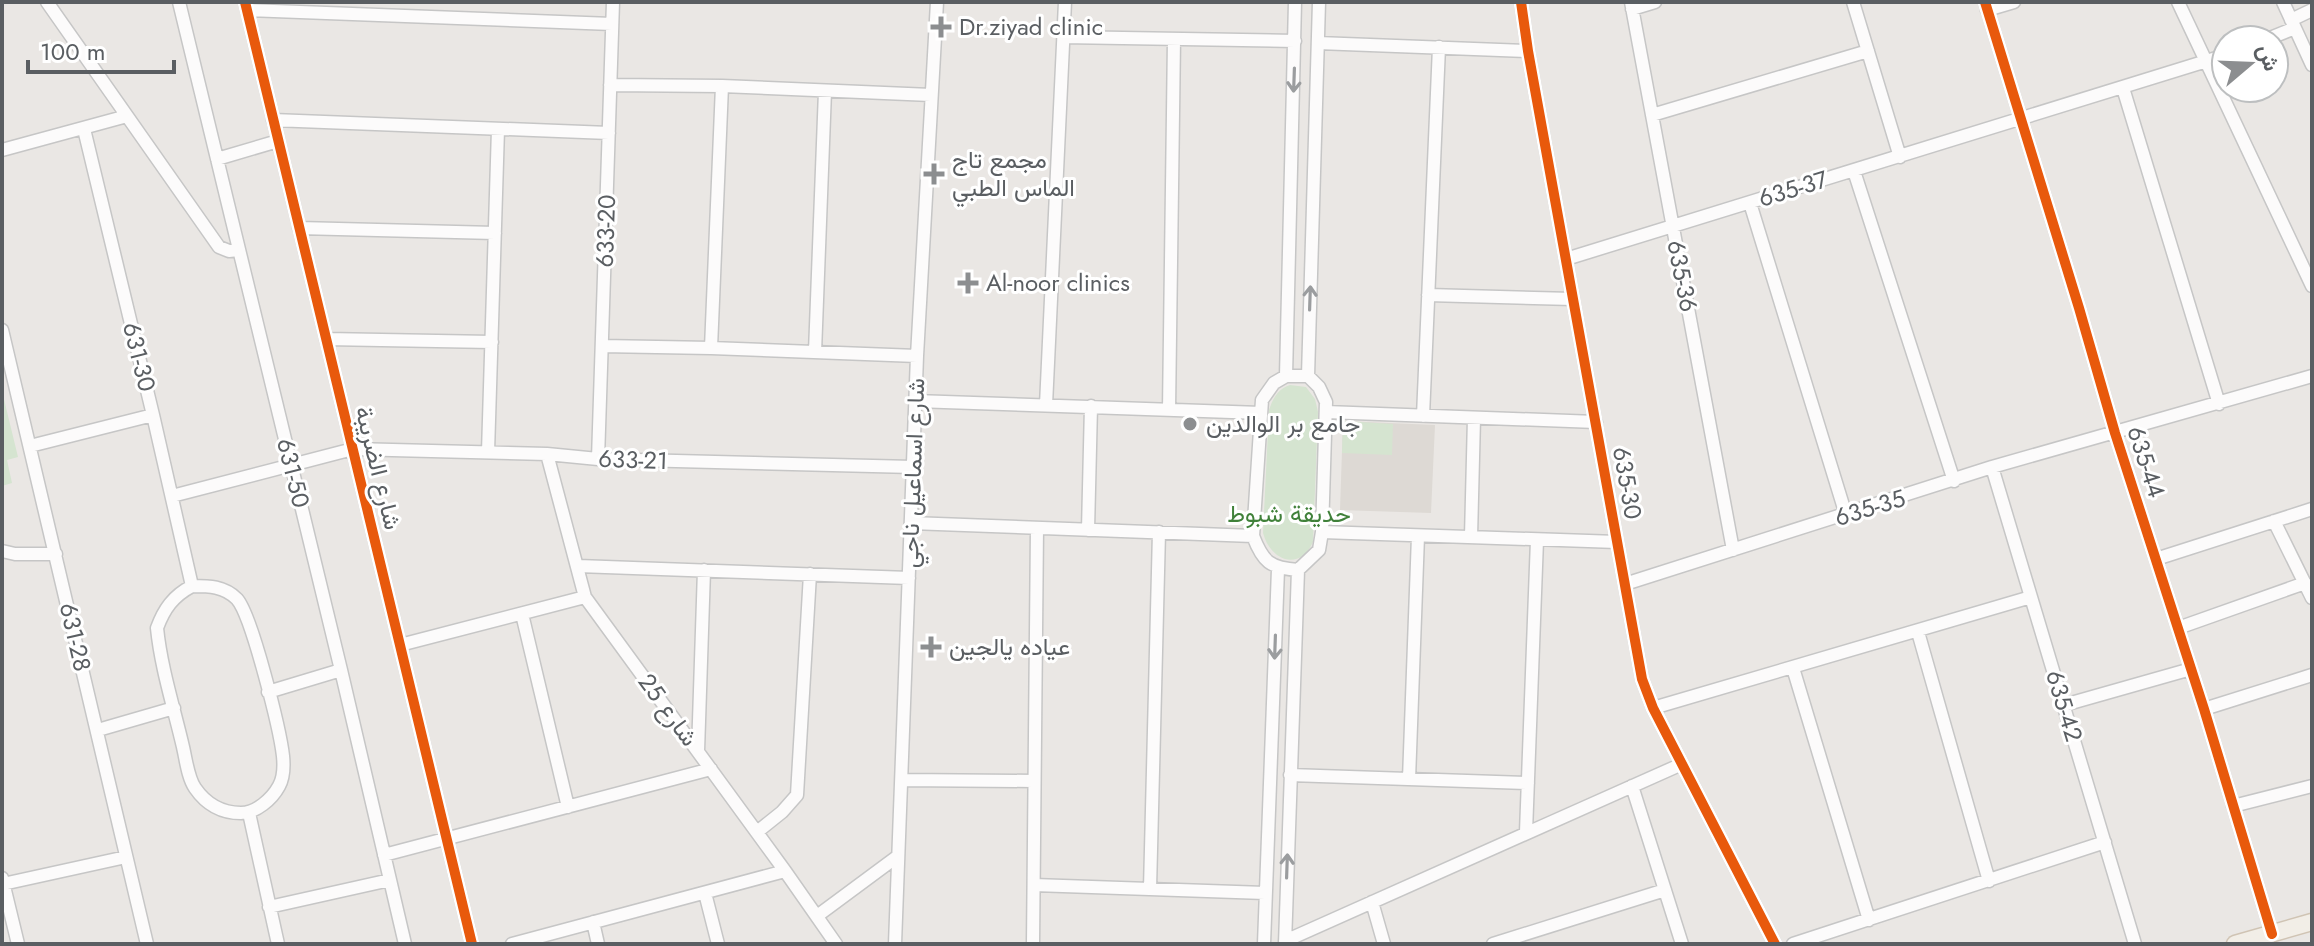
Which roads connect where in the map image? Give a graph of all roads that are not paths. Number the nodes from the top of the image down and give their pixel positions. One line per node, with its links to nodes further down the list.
1 (47, 2): 37 (street)
2 (179, 2): 46 (street, 631-50)
3 (613, 2): 18 (street, 633-20)
4 (937, 2): 35 (street, شارع اسماعيل ناجي)
5 (1065, 2): 21 (street)
6 (1295, 2): 23 (street)
7 (1319, 2): 24 (street)
8 (1521, 2): 26 (street, 635-30)
9 (1655, 2): 15 (street)
10 (1853, 2): 27 (street)
11 (2014, 2): 16 (street)
12 (2178, 2): 29 (street)
13 (2283, 2): 19 (street)
14 (246, 6): 18 (street); 39 (street, شارع الضريبة)
15 (1631, 6): 36 (street, 635-36)
16 (1986, 6): 38 (street, 635-44)
17 (2312, 10): 19 (street)
18 (612, 24): 31 (street, 633-20)
19 (2293, 24): 20 (street); 30 (street)
20 (2290, 26)
21 (1063, 37): 22 (street); 69 (street)
22 (1174, 39): 23 (street); 71 (street)
23 (1295, 41): 64 (street, one-way to 64)
24 (1318, 43): 25 (street); 65 (street, one-way to 24)
25 (1439, 47): 26 (street); 55 (street)
26 (1528, 51): 53 (street, 635-30)
27 (1868, 51): 36 (street); 45 (street)
28 (2210, 61): 29 (street, 635-37)
29 (2207, 62): 33 (street, 635-37); 54 (street)
30 (2312, 65)
31 (610, 85): 32 (street); 42 (street, 633-20)
32 (722, 86): 34 (street); 61 (street)
33 (2123, 88): 38 (street, 635-37); 68 (street)
34 (825, 91): 35 (street); 62 (street)
35 (931, 95): 63 (street, شارع اسماعيل ناجي)
36 (1652, 115): 49 (street, 635-36)
37 (127, 116): 40 (street); 52 (street)
38 (2021, 119): 45 (street, 635-37); 78 (street, 635-44)
39 (273, 120): 41 (street); 43 (street, شارع الضريبة)
40 (84, 129): 44 (street); 74 (street, 631-30)
41 (498, 129): 42 (street); 51 (street)
42 (609, 133): 60 (street, 633-20)
43 (278, 141): 46 (street); 50 (street, شارع الضريبة)
44 (2, 150)
45 (1900, 157): 47 (street, 635-37)
46 (217, 159): 52 (street, 631-50)
47 (1854, 171): 48 (street, 635-37); 87 (street)
48 (1750, 203): 49 (street, 635-37); 90 (street)
49 (1673, 226): 53 (street, 635-37); 102 (street, 635-36)
50 (299, 228): 51 (street); 58 (street, شارع الضريبة)
51 (495, 233): 59 (street)
52 (238, 250): 84 (street, 631-50)
53 (1566, 259): 56 (street, 635-30)
54 (2312, 286)
55 (1428, 295): 56 (street); 75 (street)
56 (1573, 299): 77 (street, 635-30)
57 (3, 336): 79 (street, 631-28)
58 (326, 339): 59 (street); 80 (street, شارع الضريبة)
59 (492, 342): 81 (street)
60 (602, 346): 61 (street); 83 (street, 633-20)
61 (711, 348): 62 (street)
62 (815, 352): 63 (street)
63 (917, 356): 67 (street, شارع اسماعيل ناجي)
64 (1286, 376): 65 (street); 73 (street)
65 (1308, 376): 72 (street)
66 (2312, 376): 68 (street, 635-35)
67 (915, 401): 69 (street); 85 (street, شارع اسماعيل ناجي)
68 (2219, 404): 78 (street, 635-35)
69 (1046, 405): 70 (street)
70 (1091, 406): 71 (street); 94 (street)
71 (1169, 410): 73 (street)
72 (1326, 412): 75 (street); 96 (street)
73 (1261, 413): 97 (street)
74 (153, 415): 79 (street); 88 (street, 631-30)
75 (1423, 416): 76 (street)
76 (1474, 418): 77 (street); 99 (street)
77 (1596, 422): 101 (street, 635-30)
78 (2115, 433): 86 (street, 635-35); 105 (street, 635-44)
79 (30, 446): 104 (street, 631-28)
80 (353, 449): 81 (street, 633-21); 84 (street, 633-21); 121 (street, شارع الضريبة)
81 (488, 452): 82 (street, 633-21)
82 (547, 454): 83 (street, 633-21); 106 (street, شارع 25)
83 (598, 459): 85 (street, 633-21)
84 (291, 465): 88 (street, 633-21); 124 (street, 631-50)
85 (913, 467): 92 (street, شارع اسماعيل ناجي)
86 (1992, 467): 87 (street, 635-35); 116 (street, 635-42)
87 (1954, 481): 90 (street, 635-35)
88 (172, 496): 114 (street, 631-30)
89 (2312, 509): 91 (street)
90 (1846, 515): 102 (street, 635-35)
91 (2274, 521): 105 (street); 112 (street)
92 (911, 523): 93 (street); 111 (street, شارع اسماعيل ناجي)
93 (1037, 528): 94 (street); 138 (street)
94 (1088, 530): 95 (street)
95 (1159, 532): 97 (street); 157 (street)
96 (1322, 532): 98 (street); 109 (street)
97 (1253, 536): 107 (street)
98 (1418, 536): 99 (street); 136 (street)
99 (1471, 537): 100 (street)
100 (1537, 540): 101 (street); 139 (street)
101 (1617, 542): 113 (street, 635-30)
102 (1733, 550): 113 (street, 635-35)
103 (2, 551): 104 (street)
104 (56, 554): 131 (street, 631-28)
105 (2156, 559): 119 (street, 635-44)
106 (578, 566): 108 (street); 115 (street, شارع 25)
107 (1278, 569): 109 (street); 160 (street, one-way to 160)
108 (704, 570): 110 (street); 132 (street)
109 (1298, 570): 135 (street)
110 (810, 574): 111 (street); 145 (street)
111 (909, 578): 137 (street, شارع اسماعيل ناجي)
112 (2305, 583): 117 (street); 119 (street)
113 (1625, 584): 129 (street, 635-30)
114 (192, 586): 126 (street); 128 (street)
115 (585, 597): 118 (street); 132 (street, شارع 25)
116 (2031, 597): 120 (street); 127 (street, 635-42)
117 (2312, 598)
118 (522, 614): 121 (street); 143 (street)
119 (2178, 628): 123 (street, 635-44)
120 (1918, 632): 122 (street); 155 (street)
121 (400, 645): 147 (street, شارع الضريبة)
122 (1793, 668): 129 (street); 164 (street)
123 (2191, 669): 127 (street); 130 (street, 635-44)
124 (341, 670): 126 (street); 149 (street, 631-50)
125 (2312, 675): 130 (street)
126 (268, 692): 144 (street)
127 (2064, 705): 148 (street, 635-42)
128 (174, 708): 131 (street); 144 (street)
129 (1653, 708): 133 (street, 635-30)
130 (2204, 709): 142 (street, 635-44)
131 (98, 730): 151 (street, 631-28)
132 (698, 752): 134 (street, شارع 25)
133 (1682, 764): 140 (street); 184 (street, 635-30)
134 (711, 769): 143 (street); 145 (street, شارع 25)
135 (1290, 775): 136 (street); 168 (street, one-way to 135)
136 (1409, 779): 139 (street)
137 (902, 780): 138 (street); 150 (street, شارع اسماعيل ناجي)
138 (1034, 781): 156 (street)
139 (1528, 783): 146 (street)
140 (1632, 786): 146 (street); 158 (street)
141 (2312, 786): 142 (street)
142 (2233, 806): 167 (street, 635-44)
143 (568, 807): 147 (street)
144 (249, 813): 162 (street)
145 (757, 832): 152 (street, شارع 25)
146 (1526, 832): 161 (street)
147 (447, 839): 149 (street); 173 (street, شارع الضريبة)
148 (2105, 842): 155 (street); 186 (street, 635-42)
149 (384, 855): 153 (street, 631-50)
150 (898, 856): 163 (street); 178 (street, شارع اسماعيل ناجي)
151 (126, 857): 154 (street); 170 (street, 631-28)
152 (785, 871): 159 (street); 163 (street, شارع 25)
153 (390, 880): 162 (street); 172 (street, 631-50)
154 (3, 881): 169 (street)
155 (1989, 881): 164 (street)
156 (1034, 885): 157 (street); 179 (street)
157 (1150, 889): 160 (street)
158 (1665, 890): 182 (street); 183 (street)
159 (705, 893): 165 (street); 176 (street)
160 (1265, 893): 180 (street)
161 (1372, 902): 168 (street); 181 (street)
162 (269, 907): 171 (street)
163 (817, 916): 177 (street, شارع 25)
164 (1869, 920): 185 (street)
165 (593, 922): 174 (street); 175 (street)
166 (2312, 922): 167 (main road)
167 (2272, 934): 187 (main road)
168 (1285, 942)
169 (18, 944)
170 (147, 944)
171 (278, 944)
172 (405, 944)
173 (472, 944)
174 (512, 944)
175 (598, 944)
176 (718, 944)
177 (836, 944)
178 (895, 944)
179 (1033, 944)
180 (1264, 944)
181 (1384, 944)
182 (1493, 944)
183 (1682, 944)
184 (1775, 944)
185 (1793, 944)
186 (2135, 944)
187 (2235, 944)

